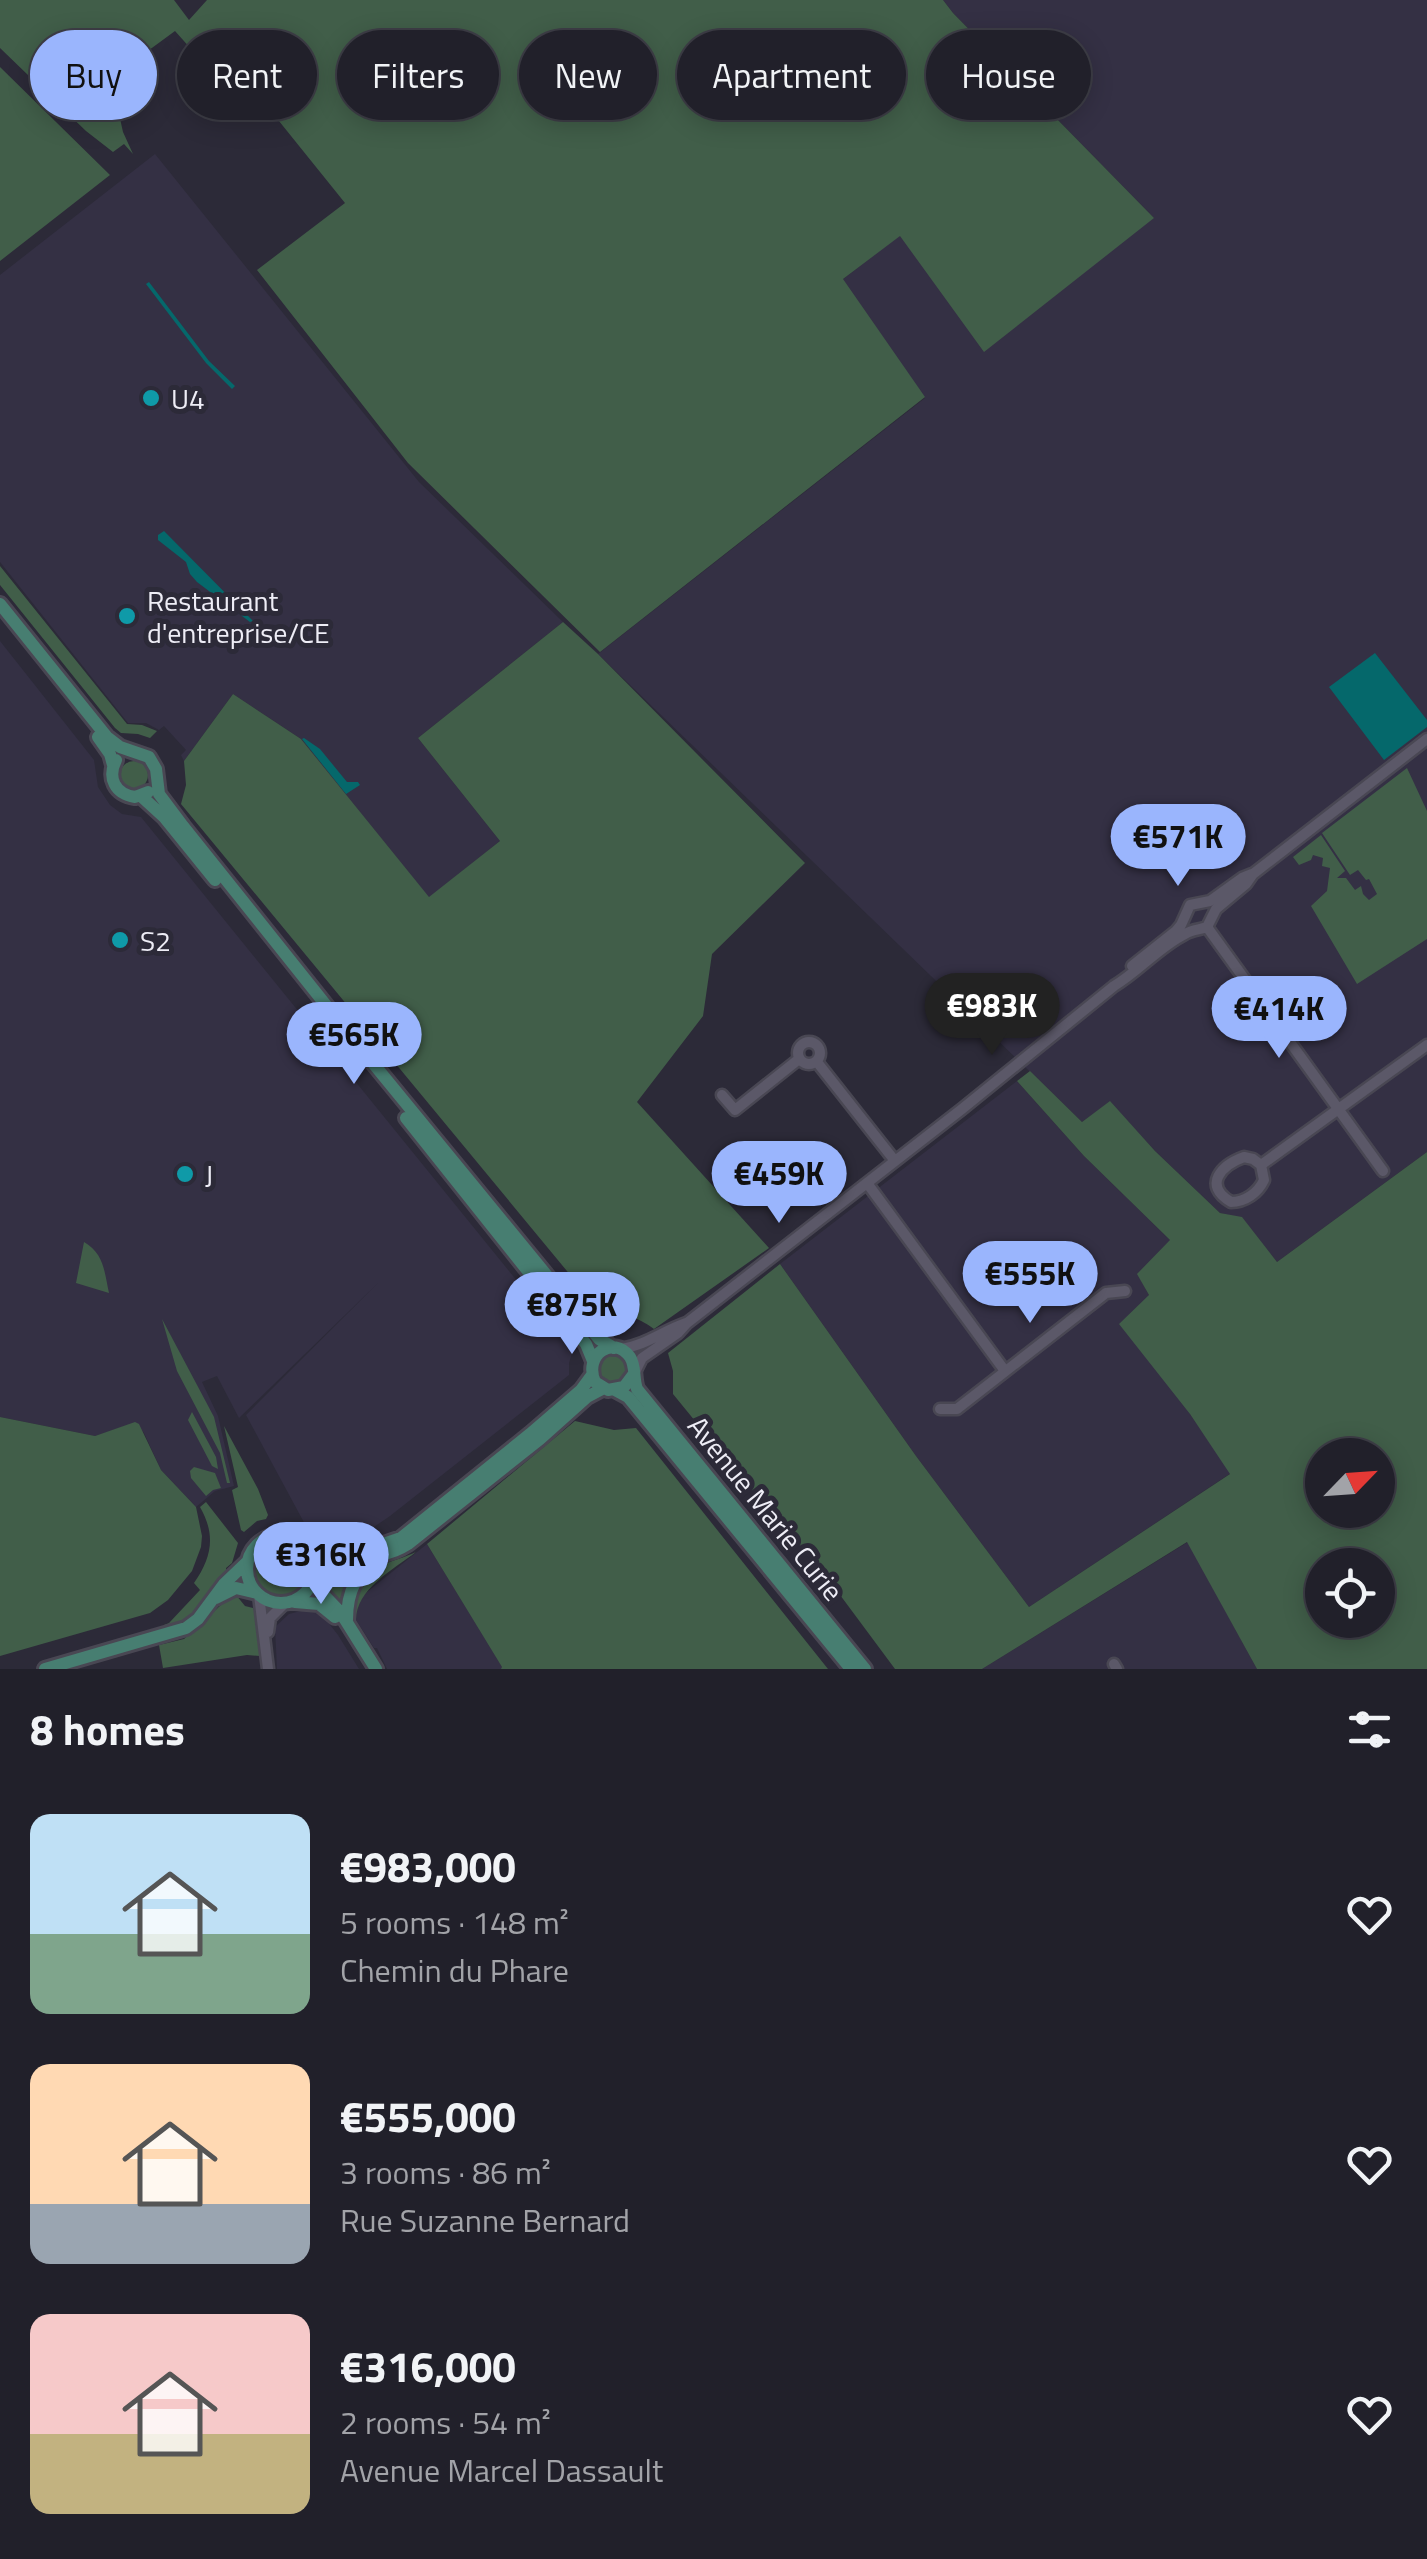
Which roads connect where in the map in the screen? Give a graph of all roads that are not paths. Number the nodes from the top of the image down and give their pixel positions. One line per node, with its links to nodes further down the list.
1 (0, 604): 4 (main road)
2 (0, 615): 5 (main road)
3 (1427, 739): 8 (street)
4 (131, 752): 5 (main road); 6 (main road)
5 (113, 766): 7 (main road)
6 (156, 781): 7 (main road); 26 (main road)
7 (141, 796): 27 (main road)
8 (1253, 874): 9 (street); 10 (street)
9 (1202, 903): 10 (street); 11 (street)
10 (1212, 915): 12 (street)
11 (1184, 916): 13 (street); 14 (street)
12 (1207, 927): 13 (street); 19 (street)
13 (1194, 930): 14 (street)
14 (1114, 986): 20 (street)
15 (1427, 1045): 19 (street)
16 (800, 1060): 17 (street); 17 (street); 18 (street)
17 (817, 1062): 20 (street)
18 (722, 1095)
19 (1338, 1109): 21 (street); 22 (street)
20 (895, 1161): 23 (street)
21 (1260, 1165): 21 (street)
22 (1383, 1171)
23 (868, 1183): 25 (street); 28 (street)
24 (1125, 1291): 28 (street)
25 (687, 1323): 26 (street); 29 (street)
26 (618, 1348): 27 (main road); 29 (main road)
27 (592, 1368): 30 (main road); 32 (main road)
28 (1005, 1372): 31 (street)
29 (633, 1376): 30 (main road); 45 (main road, Avenue Marie Curie)
30 (610, 1389): 33 (main road); 44 (main road, Avenue Marie Curie)
31 (940, 1409)
32 (303, 1543): 34 (main road); 35 (main road)
33 (387, 1554): 35 (main road); 39 (main road)
34 (248, 1562): 36 (main road); 37 (main road)
35 (315, 1574): 38 (main road); 39 (main road)
36 (258, 1594): 37 (main road); 38 (main road); 40 (street)
37 (214, 1599): 41 (main road)
38 (288, 1602): 40 (street); 43 (main road)
39 (347, 1622): 43 (main road)
40 (266, 1642): 42 (street)
41 (46, 1669)
42 (268, 1669)
43 (373, 1669)
44 (852, 1669)
45 (865, 1669)

